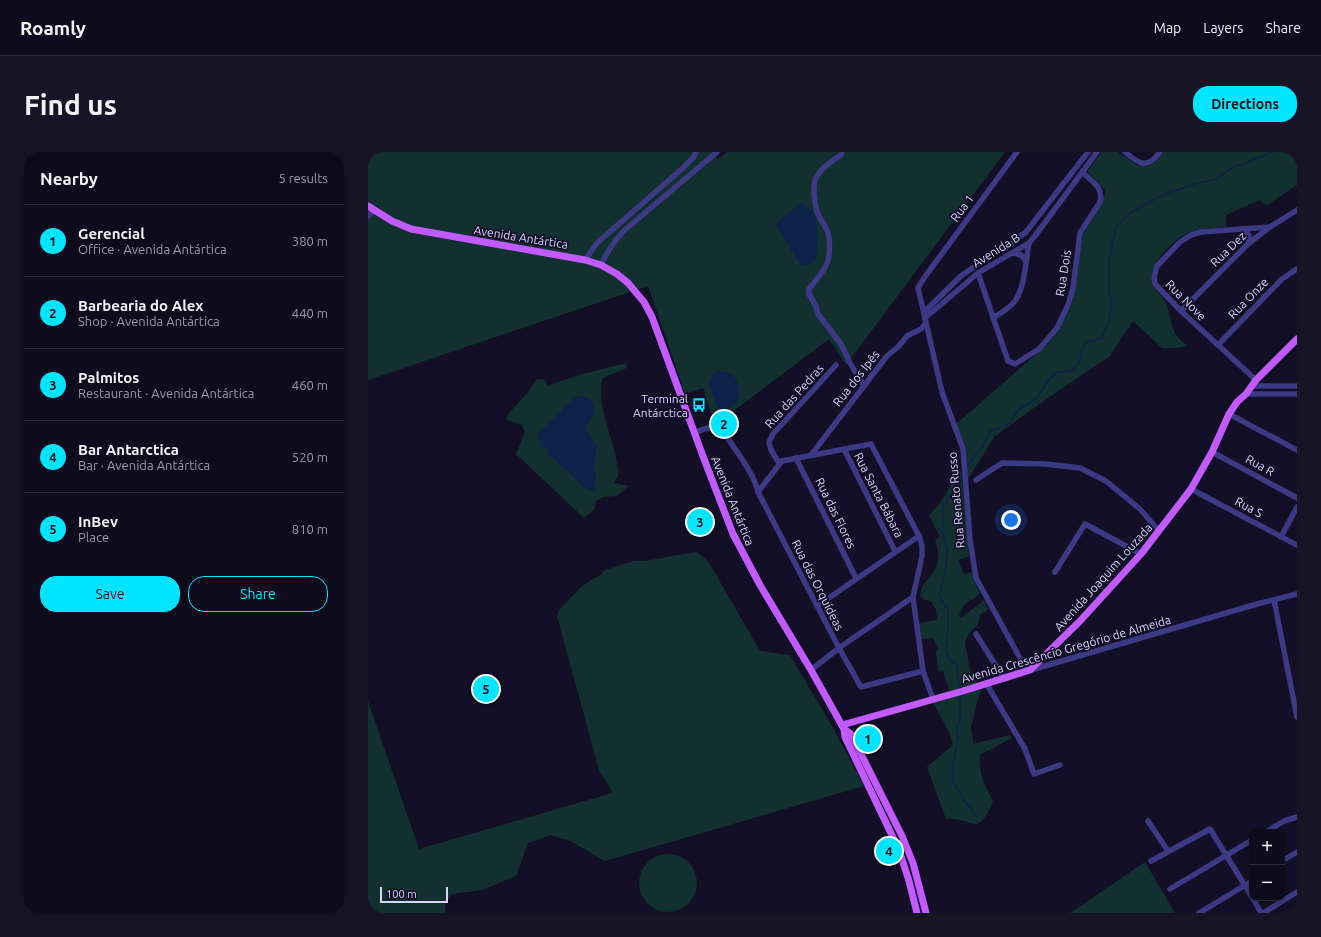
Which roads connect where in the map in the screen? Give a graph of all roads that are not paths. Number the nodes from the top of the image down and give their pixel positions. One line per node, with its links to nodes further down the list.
1 (696, 152): 19 (street)
2 (717, 152): 21 (street)
3 (842, 152): 33 (street)
4 (1017, 152): 24 (street, Rua 1)
5 (1125, 152): 6 (street)
6 (1160, 152)
7 (1084, 153): 9 (street); 25 (street, Avenida B)
8 (1095, 153): 9 (street, Avenida B)
9 (1091, 160): 10 (street, Avenida B)
10 (1082, 172): 16 (street, Avenida B); 28 (street, Rua Dois)
11 (371, 208): 13 (street); 19 (main road, Avenida Antártica)
12 (1297, 210): 14 (street, Rua Dez)
13 (368, 216)
14 (1270, 227): 15 (street, Rua Nove); 17 (street, Rua Dez)
15 (1242, 229): 17 (street); 26 (street, Rua Nove)
16 (1029, 243): 18 (street, Avenida B); 20 (street)
17 (1249, 243): 26 (street, Rua Dez)
18 (1013, 253): 20 (street); 23 (street, Avenida B)
19 (585, 260): 21 (main road, Avenida Antártica)
20 (1026, 261): 28 (street)
21 (601, 265): 39 (main road, Avenida Antártica)
22 (1297, 269): 30 (street, Rua Onze)
23 (978, 273): 27 (street, Avenida B); 28 (street, Rua Dois)
24 (920, 297): 25 (street); 27 (street, Rua Renato Russo)
25 (934, 302): 27 (street, Avenida B)
26 (1181, 311): 30 (street, Rua Nove)
27 (925, 318): 33 (street, Rua dos Ipês); 66 (street, Rua Renato Russo)
28 (993, 318)
29 (1297, 339): 32 (main road, Avenida Joaquim Louzada)
30 (1218, 345): 32 (street, Rua Nove)
31 (836, 365): 45 (street, Rua das Pedras)
32 (1256, 380): 34 (main road, Avenida Joaquim Louzada)
33 (864, 386): 43 (street, Rua dos Ipês)
34 (1251, 386): 35 (street); 36 (main road, Avenida Joaquim Louzada)
35 (1297, 386)
36 (1246, 394): 37 (street); 38 (main road, Avenida Joaquim Louzada)
37 (1297, 394)
38 (1229, 414): 41 (street); 42 (main road, Avenida Joaquim Louzada)
39 (694, 433): 48 (street, Rua das Orquídeas); 65 (main road, Avenida Antártica)
40 (844, 449): 43 (street); 52 (street); 55 (street, Rua Santa Bábara)
41 (1297, 450)
42 (1212, 452): 47 (main road, Avenida Joaquim Louzada); 49 (street, Rua R)
43 (811, 455): 44 (street)
44 (796, 458): 45 (street); 58 (street, Rua das Flores)
45 (779, 463): 48 (street)
46 (976, 480): 51 (street)
47 (1191, 489): 51 (main road, Avenida Joaquim Louzada); 53 (street, Rua S)
48 (758, 492): 62 (street, Rua das Orquídeas)
49 (1297, 498)
50 (1297, 507): 53 (street)
51 (1159, 531): 56 (main road, Avenida Joaquim Louzada)
52 (919, 536): 55 (street); 60 (street)
53 (1281, 537): 54 (street, Rua S)
54 (1297, 545)
55 (895, 552): 58 (street)
56 (1141, 554): 57 (street); 66 (main road, Avenida Joaquim Louzada)
57 (1055, 572)
58 (856, 578): 62 (street)
59 (1297, 594): 61 (street, Avenida Crescêncio Gregório de Almeida)
60 (913, 597): 64 (street); 67 (street)
61 (1274, 600): 66 (street, Avenida Crescêncio Gregório de Almeida); 71 (street)
62 (817, 606): 64 (street, Rua das Orquídeas)
63 (976, 634): 68 (street)
64 (839, 648): 65 (street); 67 (street, Rua das Orquídeas)
65 (811, 670): 72 (main road, Avenida Antártica)
66 (1028, 670): 68 (main road, Avenida Crescêncio Gregório de Almeida)
67 (923, 671): 70 (street)
68 (1004, 678): 69 (main road, Avenida Crescêncio Gregório de Almeida)
69 (986, 683): 70 (main road, Avenida Crescêncio Gregório de Almeida); 73 (street)
70 (933, 699): 72 (main road, Avenida Crescêncio Gregório de Almeida)
71 (1297, 717)
72 (843, 727): 77 (main road, Avenida Antártica); 83 (main road, Avenida Antártica)
73 (1060, 765)
74 (1297, 817): 76 (street)
75 (1148, 821): 79 (street)
76 (1271, 829)
77 (894, 838): 83 (main road); 91 (main road, Avenida Antártica)
78 (1249, 842): 81 (street)
79 (1168, 851): 81 (street); 84 (street)
80 (1297, 852): 82 (street)
81 (1227, 856): 86 (street); 87 (street)
82 (1285, 859)
83 (912, 860): 92 (main road, Avenida Antártica)
84 (1151, 861)
85 (1249, 883): 86 (street)
86 (1245, 886): 89 (street); 93 (street)
87 (1170, 889)
88 (1297, 892): 94 (street)
89 (1249, 893)
90 (1254, 901): 94 (street)
91 (917, 913)
92 (926, 913)
93 (1200, 913)
94 (1262, 913)

